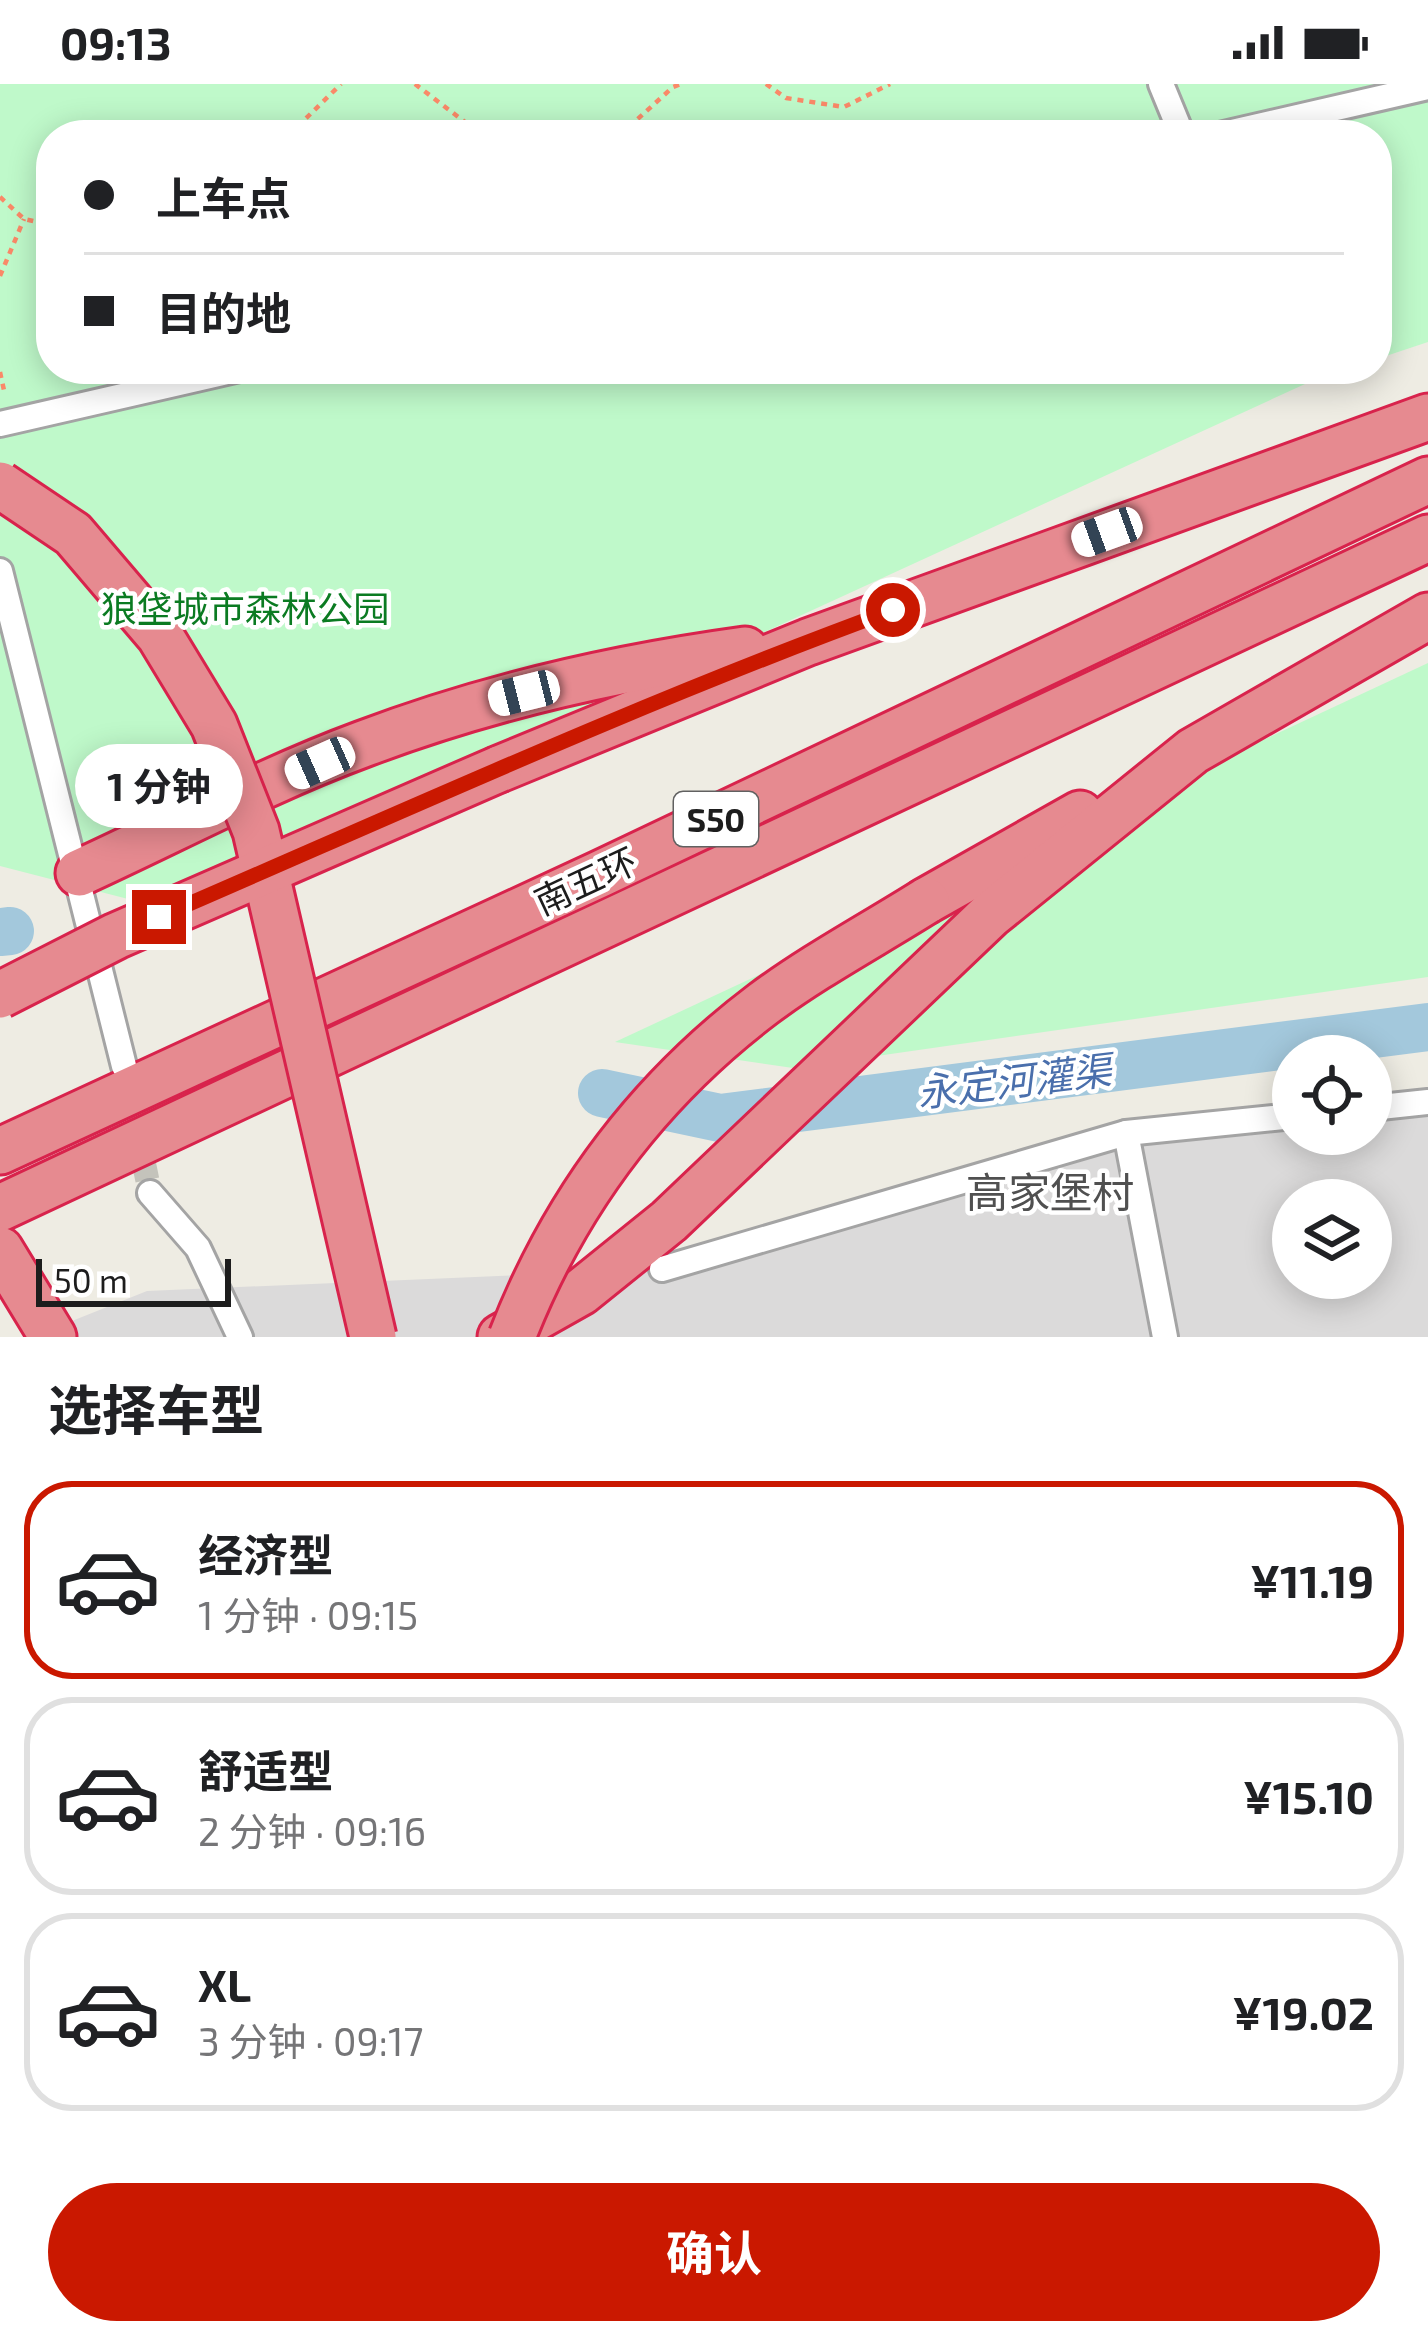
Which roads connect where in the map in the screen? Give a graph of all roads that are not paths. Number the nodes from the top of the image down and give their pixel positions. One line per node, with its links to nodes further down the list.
1 (1161, 84): 3 (street)
2 (1428, 88): 4 (street)
3 (1176, 120)
4 (1286, 120)
5 (175, 384): 7 (street)
6 (1428, 417): 13 (highway)
7 (0, 424)
8 (1428, 480): 22 (highway, 南五环 / S50)
9 (0, 485): 29 (highway, bridge)
10 (1428, 538): 24 (highway, 南五环 / S50)
11 (0, 571): 15 (street)
12 (1428, 616): 14 (highway)
13 (808, 641): 15 (highway); 16 (highway, bridge)
14 (1192, 751): 30 (highway); 31 (highway, bridge)
15 (79, 873): 17 (street)
16 (0, 995)
17 (124, 1066)
18 (1428, 1102): 19 (street)
19 (1392, 1106)
20 (1272, 1118): 21 (street)
21 (1126, 1133): 26 (street); 32 (street)
22 (0, 1151)
23 (150, 1193): 28 (street)
24 (0, 1208)
25 (0, 1250): 27 (highway)
26 (662, 1270)
27 (53, 1337)
28 (240, 1337)
29 (373, 1337)
30 (501, 1337)
31 (512, 1337)
32 (1165, 1337)

